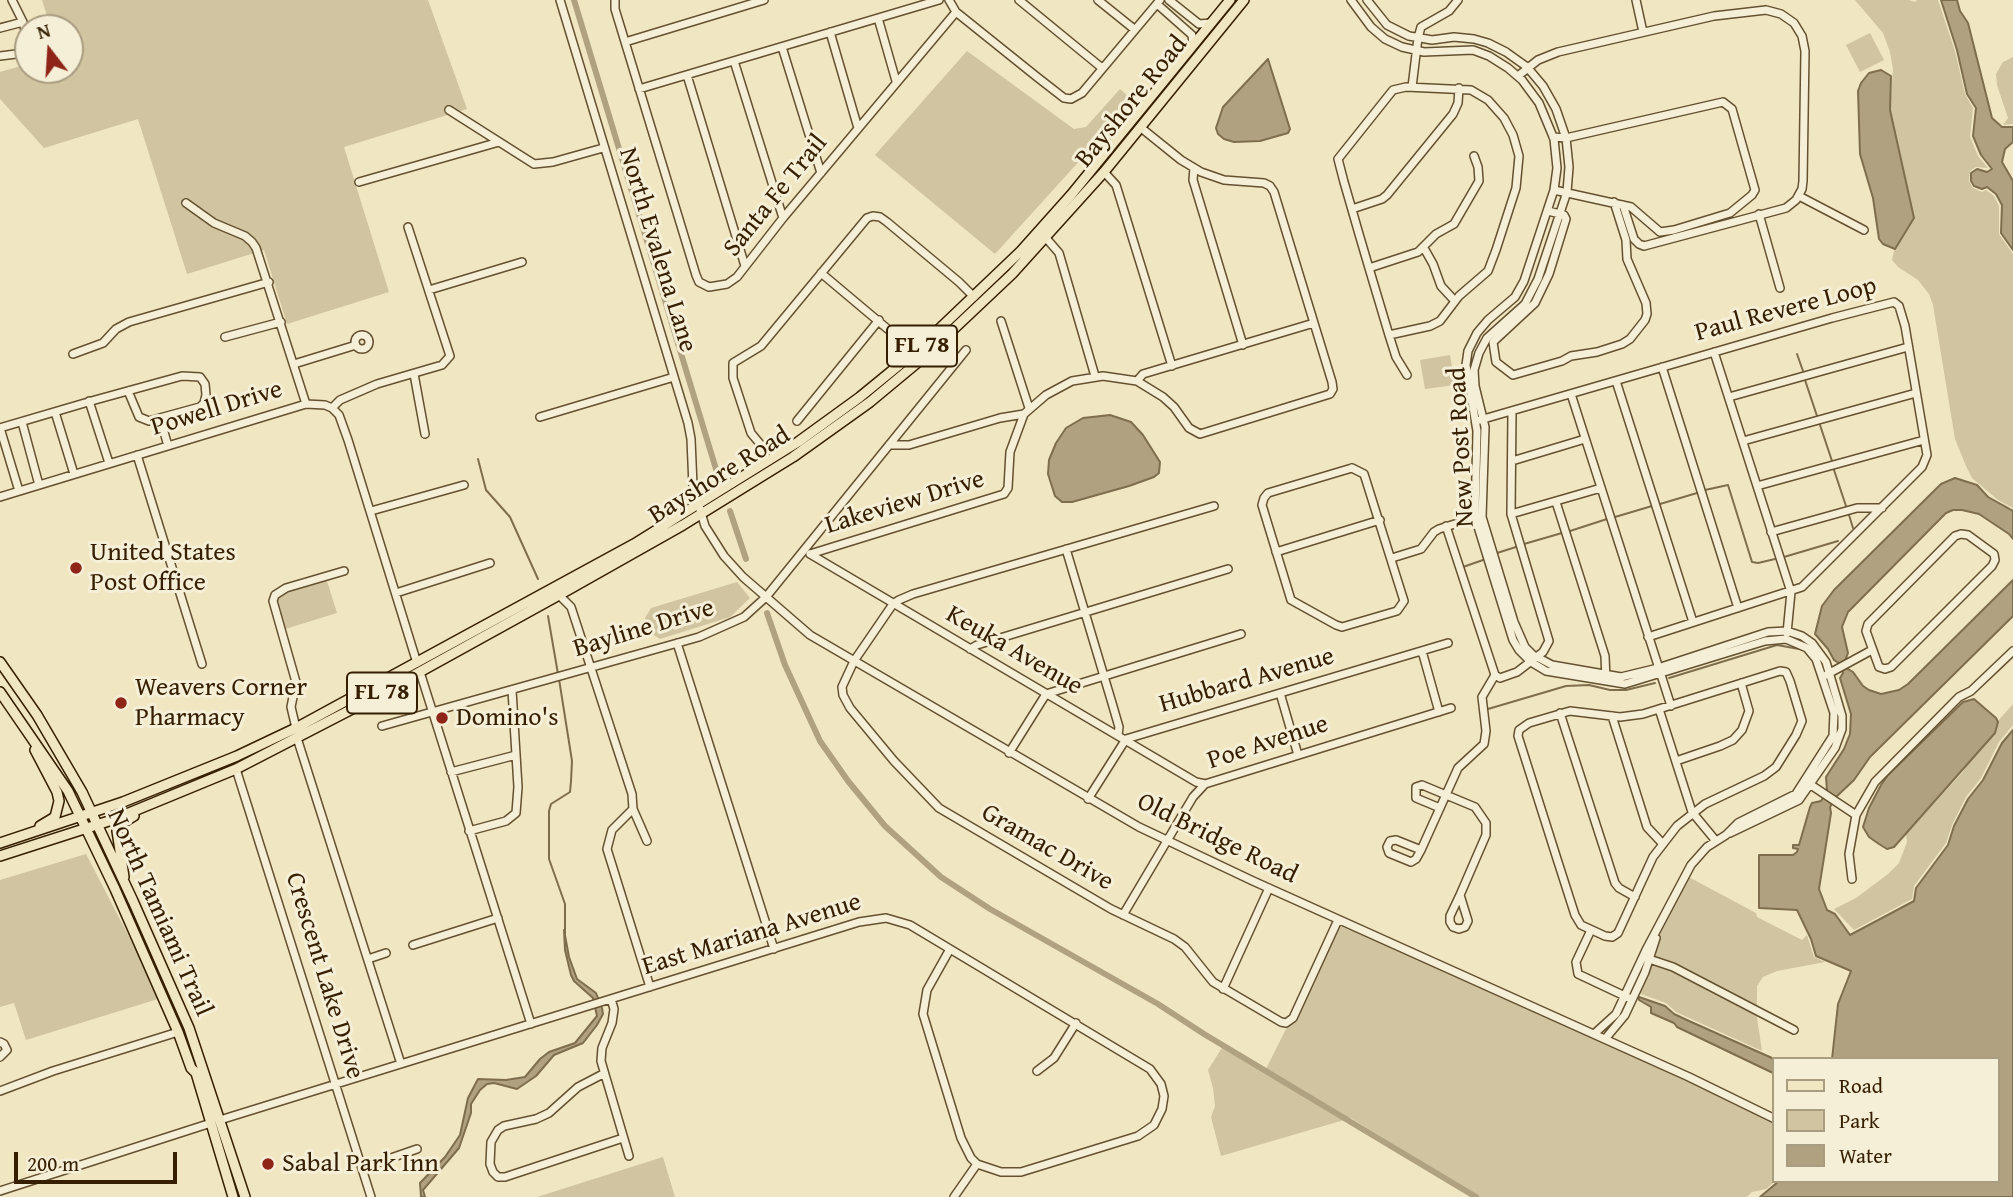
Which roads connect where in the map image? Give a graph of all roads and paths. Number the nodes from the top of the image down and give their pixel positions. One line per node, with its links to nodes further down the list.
1 (560, 0): 44 (street, North Evalena Lane)
2 (615, 0): 25 (street, Santa Fe Trail)
3 (764, 0): 25 (street)
4 (939, 0): 17 (street)
5 (949, 0): 16 (street)
6 (1020, 0): 31 (street)
7 (1098, 0): 19 (street)
8 (1168, 0): 18 (street)
9 (1230, 0): 18 (main road, Bayshore Road / FL 78)
10 (1244, 0): 39 (main road, Bayshore Road / FL 78)
11 (1351, 0): 24 (street, New Post Road)
12 (1367, 0): 20 (street, New Post Road)
13 (1458, 0): 23 (street)
14 (1636, 0): 22 (street)
15 (1159, 2): 19 (street); 26 (street)
16 (957, 13): 31 (street); 34 (street, Santa Fe Trail)
17 (878, 18): 21 (street); 34 (street)
18 (1211, 23): 26 (main road, Bayshore Road / FL 78)
19 (1134, 29): 31 (street)
20 (1393, 29): 23 (street, New Post Road); 24 (street)
21 (830, 32): 27 (street); 40 (street)
22 (1643, 32): 30 (street); 52 (street)
23 (1418, 38): 28 (street); 30 (street, New Post Road)
24 (1385, 39): 28 (street, New Post Road)
25 (625, 42): 37 (street, Santa Fe Trail)
26 (1193, 45): 60 (main road, Bayshore Road / FL 78)
27 (782, 47): 29 (street); 48 (street)
28 (1416, 51): 33 (street, New Post Road); 35 (street)
29 (734, 61): 32 (street); 61 (street)
30 (1527, 67): 33 (street); 42 (street, New Post Road)
31 (1102, 68)
32 (687, 75): 37 (street); 67 (street)
33 (1518, 76): 41 (street, New Post Road)
34 (896, 81): 40 (street, Santa Fe Trail)
35 (1412, 87): 36 (street); 56 (street)
36 (1459, 88): 56 (street); 74 (street)
37 (639, 89): 67 (street, Santa Fe Trail)
38 (449, 110): 43 (street)
39 (1140, 127): 46 (street); 47 (main road, Bayshore Road / FL 78)
40 (858, 128): 48 (street, Santa Fe Trail)
41 (1553, 137): 42 (street); 50 (street, New Post Road)
42 (1566, 138): 51 (street, New Post Road); 55 (street)
43 (499, 142): 44 (street); 49 (street)
44 (603, 148): 95 (street, North Evalena Lane)
45 (1474, 156): 65 (street)
46 (1194, 168): 79 (street); 83 (street)
47 (1104, 172): 64 (main road, Bayshore Road / FL 78); 90 (street)
48 (821, 173): 61 (street, Santa Fe Trail)
49 (359, 183)
50 (1554, 190): 51 (street); 57 (street, New Post Road)
51 (1567, 192): 53 (street); 58 (street, New Post Road)
52 (1799, 196): 59 (street); 63 (street)
53 (1614, 202): 55 (street); 58 (street)
54 (186, 203): 70 (street)
55 (1623, 205): 59 (street)
56 (1352, 208): 68 (street)
57 (1548, 211): 58 (street); 110 (street, New Post Road)
58 (1560, 214): 110 (street, New Post Road)
59 (1759, 214): 71 (street)
60 (1051, 217): 64 (main road); 73 (main road, Bayshore Road / FL 78)
61 (783, 218): 67 (street, Santa Fe Trail)
62 (408, 227): 72 (street)
63 (1864, 230)
64 (1048, 235): 75 (main road, Bayshore Road / FL 78); 94 (street)
65 (1424, 248): 68 (street); 74 (street)
66 (522, 262): 72 (street)
67 (745, 266)
68 (1369, 268): 80 (street)
69 (821, 273): 73 (street); 76 (street); 118 (street)
70 (269, 282): 78 (street); 88 (street)
71 (1780, 288)
72 (429, 290): 92 (street)
73 (974, 297): 75 (main road); 86 (main road, Bayshore Road / FL 78)
74 (1454, 300): 80 (street)
75 (974, 312): 134 (main road, Bayshore Road / FL 78)
76 (879, 320): 86 (street); 111 (street)
77 (1001, 321): 105 (street)
78 (281, 322): 81 (street); 89 (street)
79 (1314, 323): 83 (street); 96 (street)
80 (1389, 335): 93 (street)
81 (225, 337)
82 (356, 345): 89 (street)
83 (1243, 345): 90 (street)
84 (1908, 347): 87 (street, Paul Revere Loop); 99 (street, Paul Revere Loop); 101 (street)
85 (966, 350): 119 (street, Bayline Drive)
86 (915, 352): 134 (main road, Bayshore Road / FL 78)
87 (1714, 352): 91 (street, Paul Revere Loop); 101 (street)
88 (73, 354)
89 (294, 364): 103 (street)
90 (1172, 366): 96 (street)
91 (1662, 367): 97 (street, Paul Revere Loop); 153 (street)
92 (414, 373): 104 (street); 114 (street)
93 (1407, 375)
94 (1095, 376): 96 (street); 105 (street)
95 (674, 377): 109 (street); 134 (street, North Evalena Lane)
96 (1137, 381)
97 (1616, 381): 100 (street, Paul Revere Loop); 155 (street)
98 (128, 391): 102 (street); 108 (street); 108 (street)
99 (1916, 393): 116 (street, Paul Revere Loop); 117 (street)
100 (1571, 394): 107 (street, Paul Revere Loop); 115 (street)
101 (1729, 397): 117 (street)
102 (89, 401): 106 (street); 123 (street)
103 (306, 404): 104 (street, Powell Drive); 120 (street, Powell Drive)
104 (332, 408): 135 (street)
105 (1027, 411): 119 (street); 143 (street, Lakeview Drive)
106 (55, 412): 112 (street); 124 (street)
107 (1512, 412): 110 (street, Paul Revere Loop); 122 (street)
108 (160, 418): 120 (street)
109 (540, 418)
110 (1480, 420): 137 (street, New Post Road)
111 (797, 421)
112 (22, 422): 113 (street); 125 (street)
113 (0, 428): 129 (street)
114 (425, 435)
115 (1585, 439): 122 (street); 128 (street)
116 (1924, 440): 127 (street); 133 (street, Paul Revere Loop)
117 (1743, 441): 127 (street)
118 (761, 444)
119 (889, 445): 143 (street, Bayline Drive)
120 (168, 446): 121 (street, Powell Drive)
121 (137, 455): 123 (street, Powell Drive); 167 (street)
122 (1512, 461): 136 (street)
123 (109, 463): 124 (street, Powell Drive)
124 (74, 474): 125 (street, Powell Drive)
125 (39, 485): 129 (street, Powell Drive)
126 (464, 485): 135 (street)
127 (1757, 486): 140 (street)
128 (1601, 488): 131 (street); 158 (street)
129 (19, 491): 130 (street, Powell Drive)
130 (0, 497)
131 (1556, 502): 136 (street); 175 (street)
132 (1214, 506): 141 (street)
133 (1882, 508): 140 (street); 148 (street, Paul Revere Loop)
134 (701, 509): 150 (main road, Bayshore Road / FL 78); 151 (street, Old Bridge Road); 169 (main road, Bayshore Road / FL 78)
135 (371, 511): 149 (street)
136 (1511, 514): 165 (street)
137 (1478, 517): 139 (street); 165 (street, New Post Road)
138 (1380, 520): 142 (street); 142 (street); 144 (street)
139 (1446, 526): 144 (street); 172 (street)
140 (1771, 532): 148 (street)
141 (1066, 549): 152 (street); 154 (street)
142 (1276, 552): 144 (street)
143 (807, 553): 151 (street, Bayline Drive); 152 (street, Keuka Avenue)
144 (1392, 558)
145 (490, 563): 149 (street)
146 (1228, 569): 154 (street)
147 (344, 571): 190 (street)
148 (1790, 592): 153 (street, Paul Revere Loop); 157 (street)
149 (396, 593): 169 (street)
150 (559, 595): 169 (main road, Bayshore Road / FL 78); 170 (street)
151 (766, 597): 159 (street, Bayline Drive); 166 (street, Old Bridge Road)
152 (893, 604): 161 (street, Keuka Avenue); 166 (street, Gramac Drive)
153 (1738, 608): 155 (street, Paul Revere Loop)
154 (1085, 612): 161 (street); 174 (street)
155 (1693, 622): 158 (street, Paul Revere Loop)
156 (1241, 634): 174 (street)
157 (1786, 635): 171 (street); 173 (street)
158 (1648, 637): 171 (street)
159 (677, 643): 170 (street, Bayline Drive); 229 (street)
160 (1448, 643): 163 (street, Hubbard Avenue)
161 (970, 649): 180 (street, Keuka Avenue)
162 (1872, 650): 162 (street); 173 (street)
163 (1422, 651): 179 (street, Hubbard Avenue); 185 (street)
164 (2013, 651): 208 (street)
165 (1533, 660): 172 (street); 175 (street)
166 (854, 661): 193 (street, Old Bridge Road); 224 (street, Gramac Drive)
167 (202, 664)
168 (2, 667): 207 (main road, North Tamiami Trail)
169 (418, 668): 184 (street); 190 (main road, Bayshore Road / FL 78); 190 (main road, Bayshore Road / FL 78)
170 (591, 668): 177 (street, Bayline Drive); 205 (street)
171 (1659, 671): 175 (street); 181 (street)
172 (1494, 675): 201 (street)
173 (1826, 675): 199 (street)
174 (1102, 676): 180 (street); 191 (street)
175 (1606, 679)
176 (1741, 683): 181 (street); 196 (street); 206 (street)
177 (512, 690): 184 (street, Bayline Drive); 194 (street)
178 (0, 692): 187 (main road, North Tamiami Trail)
179 (1280, 693): 192 (street, Hubbard Avenue); 195 (street)
180 (1045, 694): 191 (street, Keuka Avenue); 193 (street)
181 (1671, 706): 183 (street)
182 (1451, 708): 185 (street, Poe Avenue)
183 (1659, 709): 188 (street); 196 (street)
184 (432, 711): 189 (street, Bayline Drive); 198 (street)
185 (1439, 712): 195 (street, Poe Avenue)
186 (1560, 713): 188 (street); 223 (street); 227 (street)
187 (16, 715): 207 (main road, North Tamiami Trail); 215 (main road)
188 (1612, 716): 216 (street)
189 (382, 726)
190 (297, 733): 197 (main road, Bayshore Road / FL 78); 207 (main road, Bayshore Road / FL 78); 233 (street)
191 (1118, 735): 192 (street, Keuka Avenue)
192 (1126, 739): 200 (street, Keuka Avenue); 202 (street)
193 (1009, 753): 202 (street, Old Bridge Road)
194 (516, 755): 198 (street); 211 (street)
195 (1298, 755): 200 (street, Poe Avenue)
196 (1675, 761): 206 (street)
197 (236, 769): 203 (main road, Bayshore Road / FL 78); 249 (street, Crescent Lake Drive)
198 (451, 772): 211 (street)
199 (1808, 783): 208 (street); 214 (street)
200 (1205, 784): 213 (street, Poe Avenue)
201 (1445, 795): 204 (street); 204 (street); 222 (street)
202 (1088, 799): 213 (street, Old Bridge Road)
203 (163, 800): 209 (main road, Bayshore Road / FL 78); 220 (main road)
204 (1440, 808): 217 (street)
205 (634, 809): 212 (street); 234 (street)
206 (1692, 812): 214 (street); 216 (street)
207 (86, 815): 209 (main road, North Tamiami Trail); 210 (main road, North Tamiami Trail); 215 (main road, FL 78)
208 (1856, 815): 219 (street)
209 (97, 825): 210 (main road, FL 78); 220 (main road, North Tamiami Trail)
210 (87, 828): 218 (main road, FL 78); 241 (main road, North Tamiami Trail)
211 (469, 831): 225 (street)
212 (647, 841)
213 (1167, 841): 221 (street, Old Bridge Road); 224 (street, Poe Avenue)
214 (1716, 841): 232 (street)
215 (1, 843)
216 (1662, 843): 223 (street)
217 (1420, 850)
218 (0, 856)
219 (1852, 878)
220 (124, 883): 252 (main road, North Tamiami Trail)
221 (1269, 888): 226 (street, Old Bridge Road); 235 (street)
222 (1460, 894)
223 (1635, 897): 227 (street)
224 (1123, 915): 235 (street, Gramac Drive)
225 (498, 918): 228 (street); 239 (street)
226 (1338, 920): 235 (street, Gramac Drive); 242 (street, Old Bridge Road)
227 (1591, 930): 236 (street)
228 (413, 945)
229 (774, 949): 230 (street, East Mariana Avenue); 234 (street, East Mariana Avenue)
230 (950, 949): 238 (street, East Mariana Avenue); 256 (street)
231 (386, 953): 233 (street)
232 (1646, 958): 236 (street); 240 (street)
233 (368, 959): 246 (street)
234 (650, 987): 237 (street, East Mariana Avenue)
235 (1223, 989)
236 (1628, 998): 242 (street); 243 (street)
237 (611, 999): 239 (street, East Mariana Avenue); 248 (street)
238 (1076, 1023): 247 (street); 256 (street, East Mariana Avenue)
239 (531, 1024): 246 (street, East Mariana Avenue)
240 (1794, 1030)
241 (178, 1032): 250 (street); 252 (main road, North Tamiami Trail)
242 (1594, 1034): 243 (street, Old Bridge Road)
243 (1605, 1039): 251 (street, Old Bridge Road)
244 (0, 1042): 245 (street)
245 (0, 1057)
246 (401, 1064): 249 (street, East Mariana Avenue)
247 (1037, 1071)
248 (603, 1074): 253 (street); 253 (street)
249 (336, 1084): 252 (street, East Mariana Avenue); 257 (street, Crescent Lake Drive)
250 (0, 1091)
251 (1772, 1118)
252 (215, 1122): 258 (street, East Mariana Avenue); 259 (main road, North Tamiami Trail); 260 (main road)
253 (623, 1138): 255 (street)
254 (417, 1149): 257 (street)
255 (629, 1156)
256 (977, 1164): 262 (street)
257 (362, 1168): 261 (street, Crescent Lake Drive)
258 (0, 1191)
259 (233, 1197)
260 (245, 1197)
261 (371, 1197)
262 (954, 1197)

